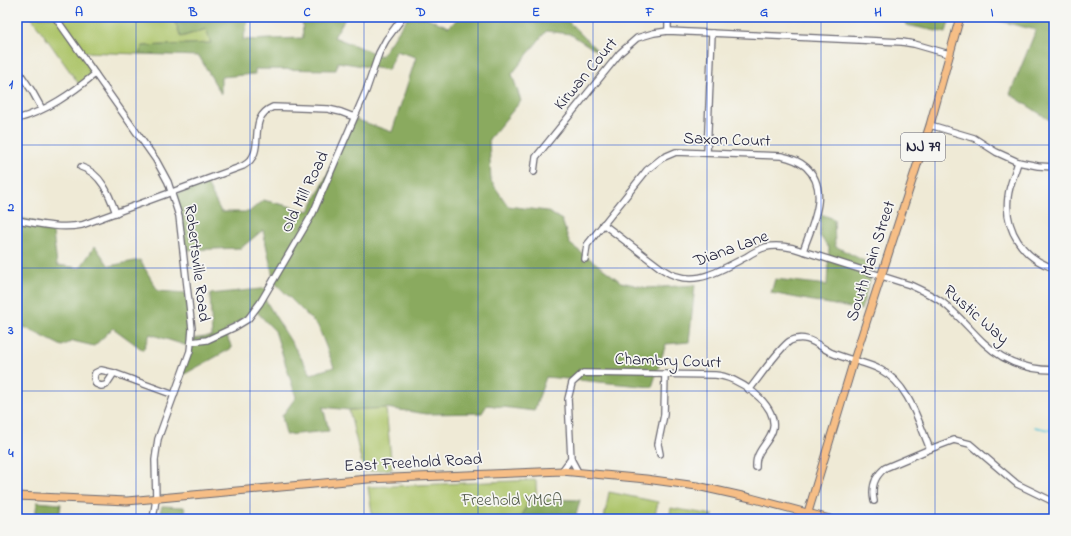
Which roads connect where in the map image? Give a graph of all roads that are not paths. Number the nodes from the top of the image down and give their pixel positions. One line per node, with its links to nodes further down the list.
1 (404, 17): 11 (street, Old Mill Road)
2 (668, 17): 5 (street)
3 (960, 17): 7 (main road, South Main Street / NJ 79)
4 (57, 18): 9 (street, Robertsville Road)
5 (668, 31): 6 (street, Kirwan Court); 18 (street, Kirwan Court)
6 (712, 33): 7 (street, Kirwan Court); 14 (street)
7 (949, 54): 13 (main road, South Main Street / NJ 79)
8 (17, 69): 10 (street)
9 (95, 74): 10 (street); 19 (street, Robertsville Road)
10 (42, 109): 12 (street)
11 (354, 117): 19 (street); 27 (street, Old Mill Road)
12 (17, 118)
13 (930, 125): 15 (street); 26 (main road, South Main Street / NJ 79)
14 (707, 153): 22 (street, Saxon Court); 23 (street, Saxon Court)
15 (1018, 162): 17 (street); 25 (street)
16 (81, 167): 20 (street)
17 (1054, 167)
18 (534, 172)
19 (172, 193): 20 (street); 27 (street, Robertsville Road)
20 (116, 213): 21 (street)
21 (17, 220)
22 (603, 224): 23 (street, Diana Lane); 24 (street, Saxon Court)
23 (803, 251): 26 (street, Diana Lane)
24 (585, 259)
25 (1054, 268)
26 (881, 276): 28 (main road, South Main Street / NJ 79); 29 (street, Rustic Way)
27 (192, 342): 33 (street, Robertsville Road)
28 (854, 360): 32 (street); 34 (street); 44 (main road, South Main Street / NJ 79)
29 (1054, 370)
30 (114, 373): 33 (street)
31 (665, 374): 32 (street, Chambry Court); 35 (street); 36 (street, Chambry Court)
32 (749, 390): 37 (street, Chambry Court)
33 (174, 395): 41 (street, Robertsville Road)
34 (930, 448): 42 (street); 43 (street)
35 (660, 454)
36 (570, 459): 38 (street); 39 (street, Chambry Court)
37 (756, 467)
38 (562, 471): 39 (main road, East Freehold Road); 41 (main road, East Freehold Road)
39 (578, 472): 44 (main road, East Freehold Road)
40 (17, 496): 41 (main road, East Freehold Road)
41 (156, 499): 45 (street, Robertsville Road)
42 (874, 501)
43 (1054, 502)
44 (807, 516): 46 (main road, East Freehold Road)
45 (153, 519)
46 (830, 519)

